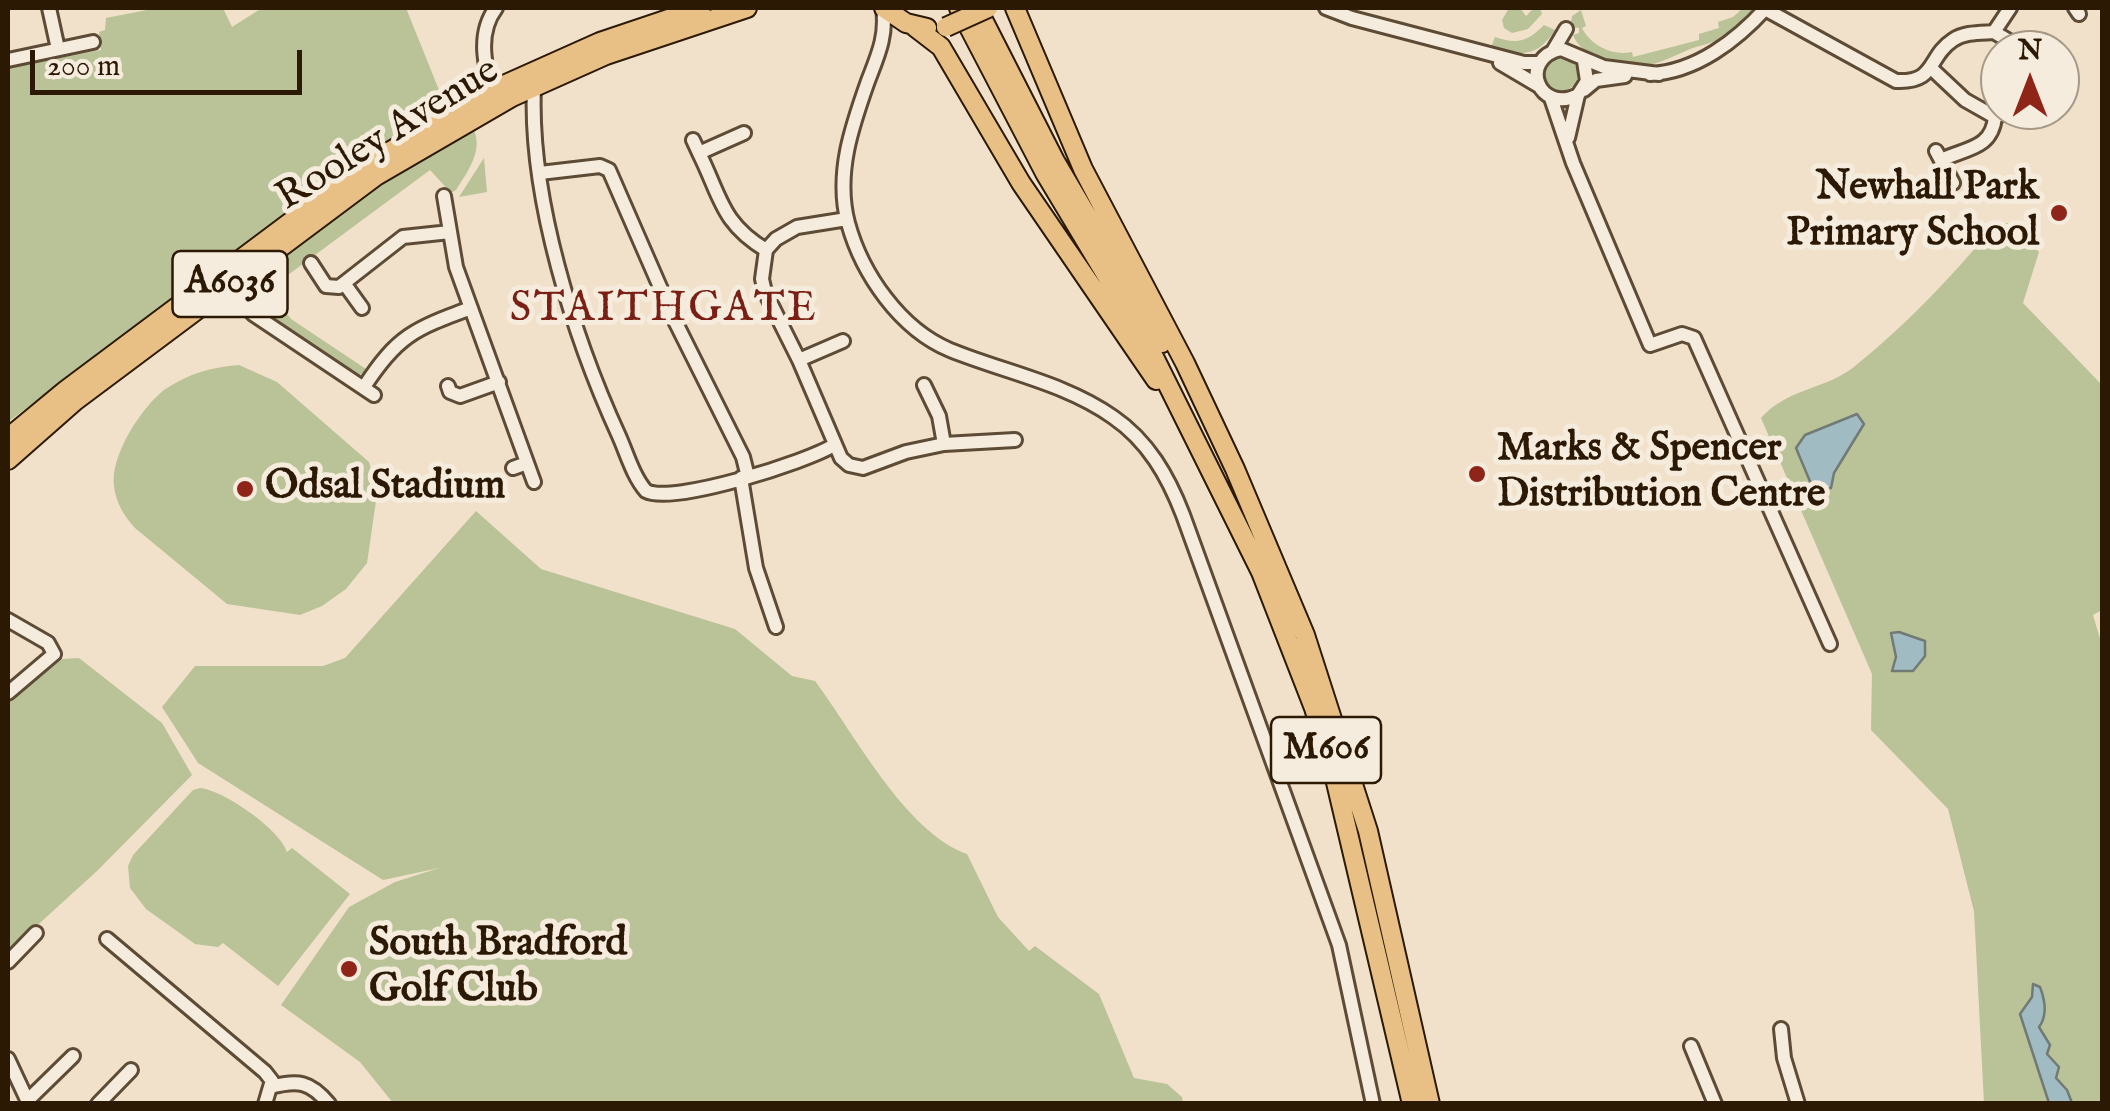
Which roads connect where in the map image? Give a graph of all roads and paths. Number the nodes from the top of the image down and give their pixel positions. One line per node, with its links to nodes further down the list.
1 (49, 8): 23 (street)
2 (496, 8): 33 (street)
3 (701, 8): 33 (highway, Rooley Avenue / A6036)
4 (748, 8): 32 (highway, Rooley Avenue / A6036)
5 (884, 8): 16 (highway); 22 (street)
6 (960, 8): 56 (highway, M606)
7 (977, 8): 64 (highway, M606)
8 (988, 8): 16 (highway, bridge)
9 (1015, 8): 18 (highway, M606)
10 (1026, 8): 18 (highway, M606)
11 (1326, 8): 15 (street)
12 (1351, 8): 15 (street)
13 (1766, 8): 29 (street); 30 (street)
14 (2010, 8): 17 (street)
15 (1386, 26): 21 (street)
16 (915, 27): 22 (street); 56 (highway, M606)
17 (1995, 30)
18 (1024, 31): 64 (highway, M606)
19 (1980, 33): 29 (street)
20 (93, 42): 23 (street)
21 (1447, 42): 28 (street); 31 (street)
22 (883, 43): 43 (street)
23 (58, 48): 26 (street)
24 (1570, 50): 25 (street); 25 (street); 27 (street)
25 (1553, 51): 28 (street)
26 (8, 60)
27 (1584, 61): 30 (street); 34 (street)
28 (1539, 63): 31 (street)
29 (1932, 69): 36 (street)
30 (1659, 74): 34 (street)
31 (1539, 86): 35 (street)
32 (534, 88): 40 (street); 47 (highway, Rooley Avenue / A6036)
33 (490, 92): 57 (highway, Rooley Avenue / A6036)
34 (1580, 94): 35 (street); 39 (street)
35 (1551, 98): 39 (street)
36 (1980, 108)
37 (1994, 130): 41 (street)
38 (744, 133): 45 (street)
39 (1567, 146): 69 (street)
40 (540, 172): 65 (street); 65 (street)
41 (1953, 183)
42 (444, 196): 44 (street)
43 (847, 219): 45 (street); 84 (street)
44 (450, 232): 48 (street); 50 (street)
45 (766, 250): 52 (street)
46 (310, 263): 48 (street)
47 (232, 283): 50 (street); 61 (highway, Rooley Avenue / A6036)
48 (344, 283): 49 (street)
49 (362, 308)
50 (471, 308): 53 (street)
51 (843, 341): 52 (street)
52 (799, 360): 60 (street)
53 (499, 382): 55 (street); 62 (street)
54 (924, 385): 59 (street)
55 (448, 386)
56 (1182, 416): 85 (highway, M606)
57 (8, 438)
58 (1015, 440): 59 (street)
59 (944, 444): 60 (street)
60 (834, 445): 65 (street)
61 (8, 460)
62 (527, 463): 63 (street); 66 (street)
63 (513, 468)
64 (1234, 469): 86 (highway, M606)
65 (744, 477): 68 (street)
66 (534, 482)
67 (8, 620): 70 (street)
68 (776, 626)
69 (1830, 644)
70 (8, 693)
71 (36, 933): 73 (street)
72 (106, 939): 79 (street)
73 (8, 962)
74 (1780, 1030): 88 (street)
75 (1691, 1046): 87 (street)
76 (73, 1056): 80 (street)
77 (8, 1060): 80 (street)
78 (131, 1070): 81 (street)
79 (270, 1088): 82 (street); 83 (street)
80 (28, 1102)
81 (98, 1104)
82 (266, 1104)
83 (328, 1104)
84 (1373, 1104)
85 (1412, 1104)
86 (1430, 1104)
87 (1715, 1104)
88 (1798, 1104)

